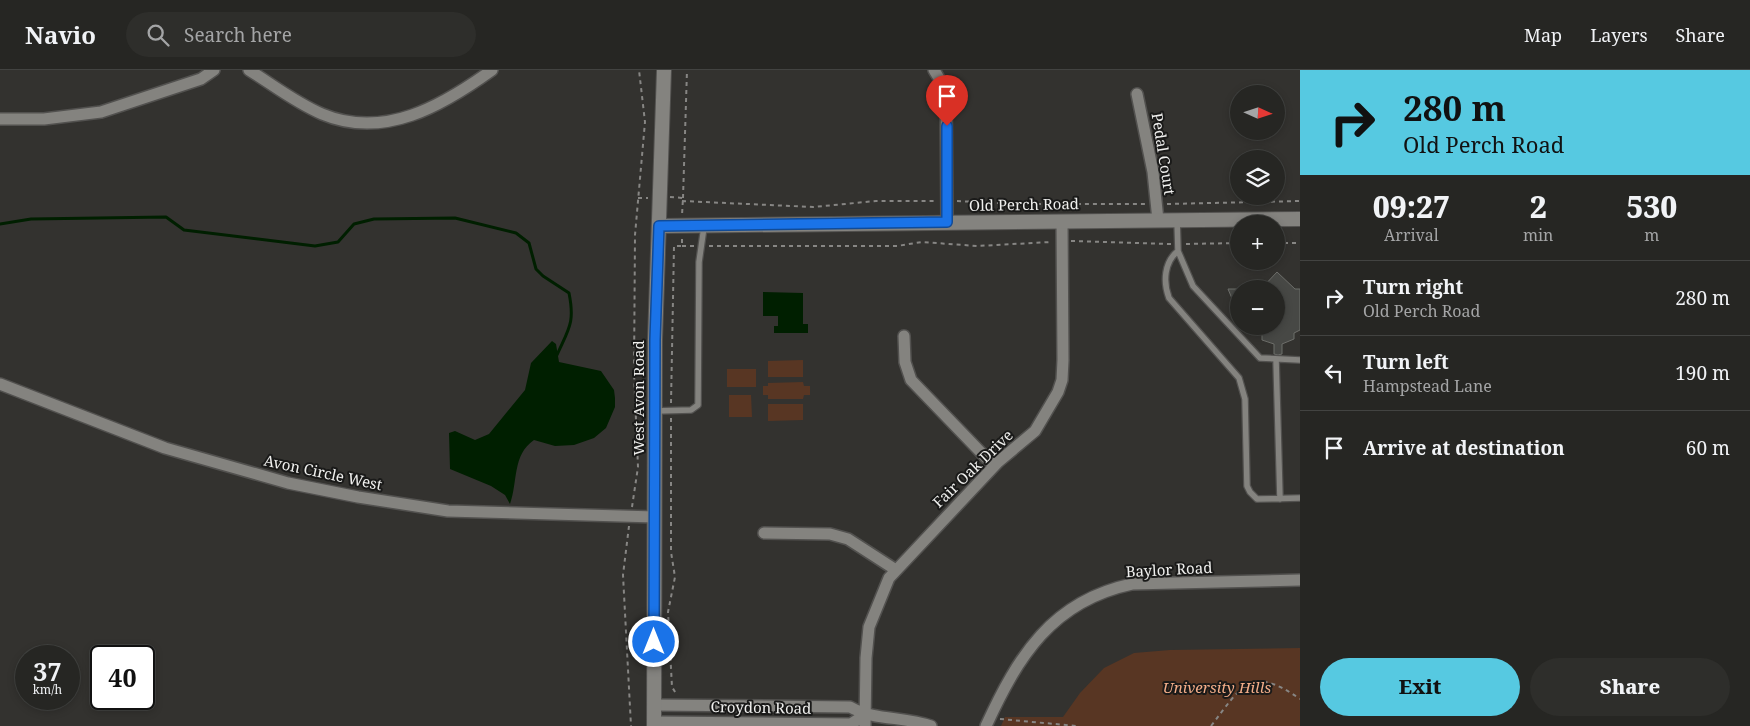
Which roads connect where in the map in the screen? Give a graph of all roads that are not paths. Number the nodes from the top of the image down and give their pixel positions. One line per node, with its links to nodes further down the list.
1 (214, 70): 7 (street)
2 (249, 70): 3 (street)
3 (492, 70)
4 (664, 70): 14 (street, West Avon Road)
5 (934, 70): 12 (street)
6 (1137, 94): 9 (street, Pedal Court)
7 (0, 119)
8 (1300, 219): 10 (street, Old Perch Road)
9 (1158, 220): 10 (street, Old Perch Road); 11 (street, Old Perch Road)
10 (1177, 220): 15 (lane)
11 (1062, 221): 12 (street, Old Perch Road); 21 (street, Fair Oak Drive)
12 (947, 222): 13 (street, Old Perch Road)
13 (704, 225): 14 (street, Old Perch Road); 20 (lane)
14 (659, 226): 20 (street, West Avon Road)
15 (1177, 247): 17 (lane); 23 (lane)
16 (904, 336): 21 (street)
17 (1276, 359): 18 (lane); 23 (lane)
18 (1300, 360)
19 (0, 384): 24 (street, Avon Circle West)
20 (655, 410): 24 (street, West Avon Road)
21 (994, 466): 26 (street, Fair Oak Drive)
22 (1300, 498): 23 (lane)
23 (1280, 499)
24 (655, 517): 28 (street, West Avon Road)
25 (764, 533): 26 (street)
26 (896, 570): 29 (street, Fair Oak Drive)
27 (1300, 580): 30 (street, Baylor Road)
28 (654, 705): 29 (street, Croydon Road); 31 (street, West Avon Road)
29 (865, 721): 31 (street, Croydon Road); 32 (street, Croydon Road)
30 (988, 722)
31 (654, 724)
32 (931, 726)

